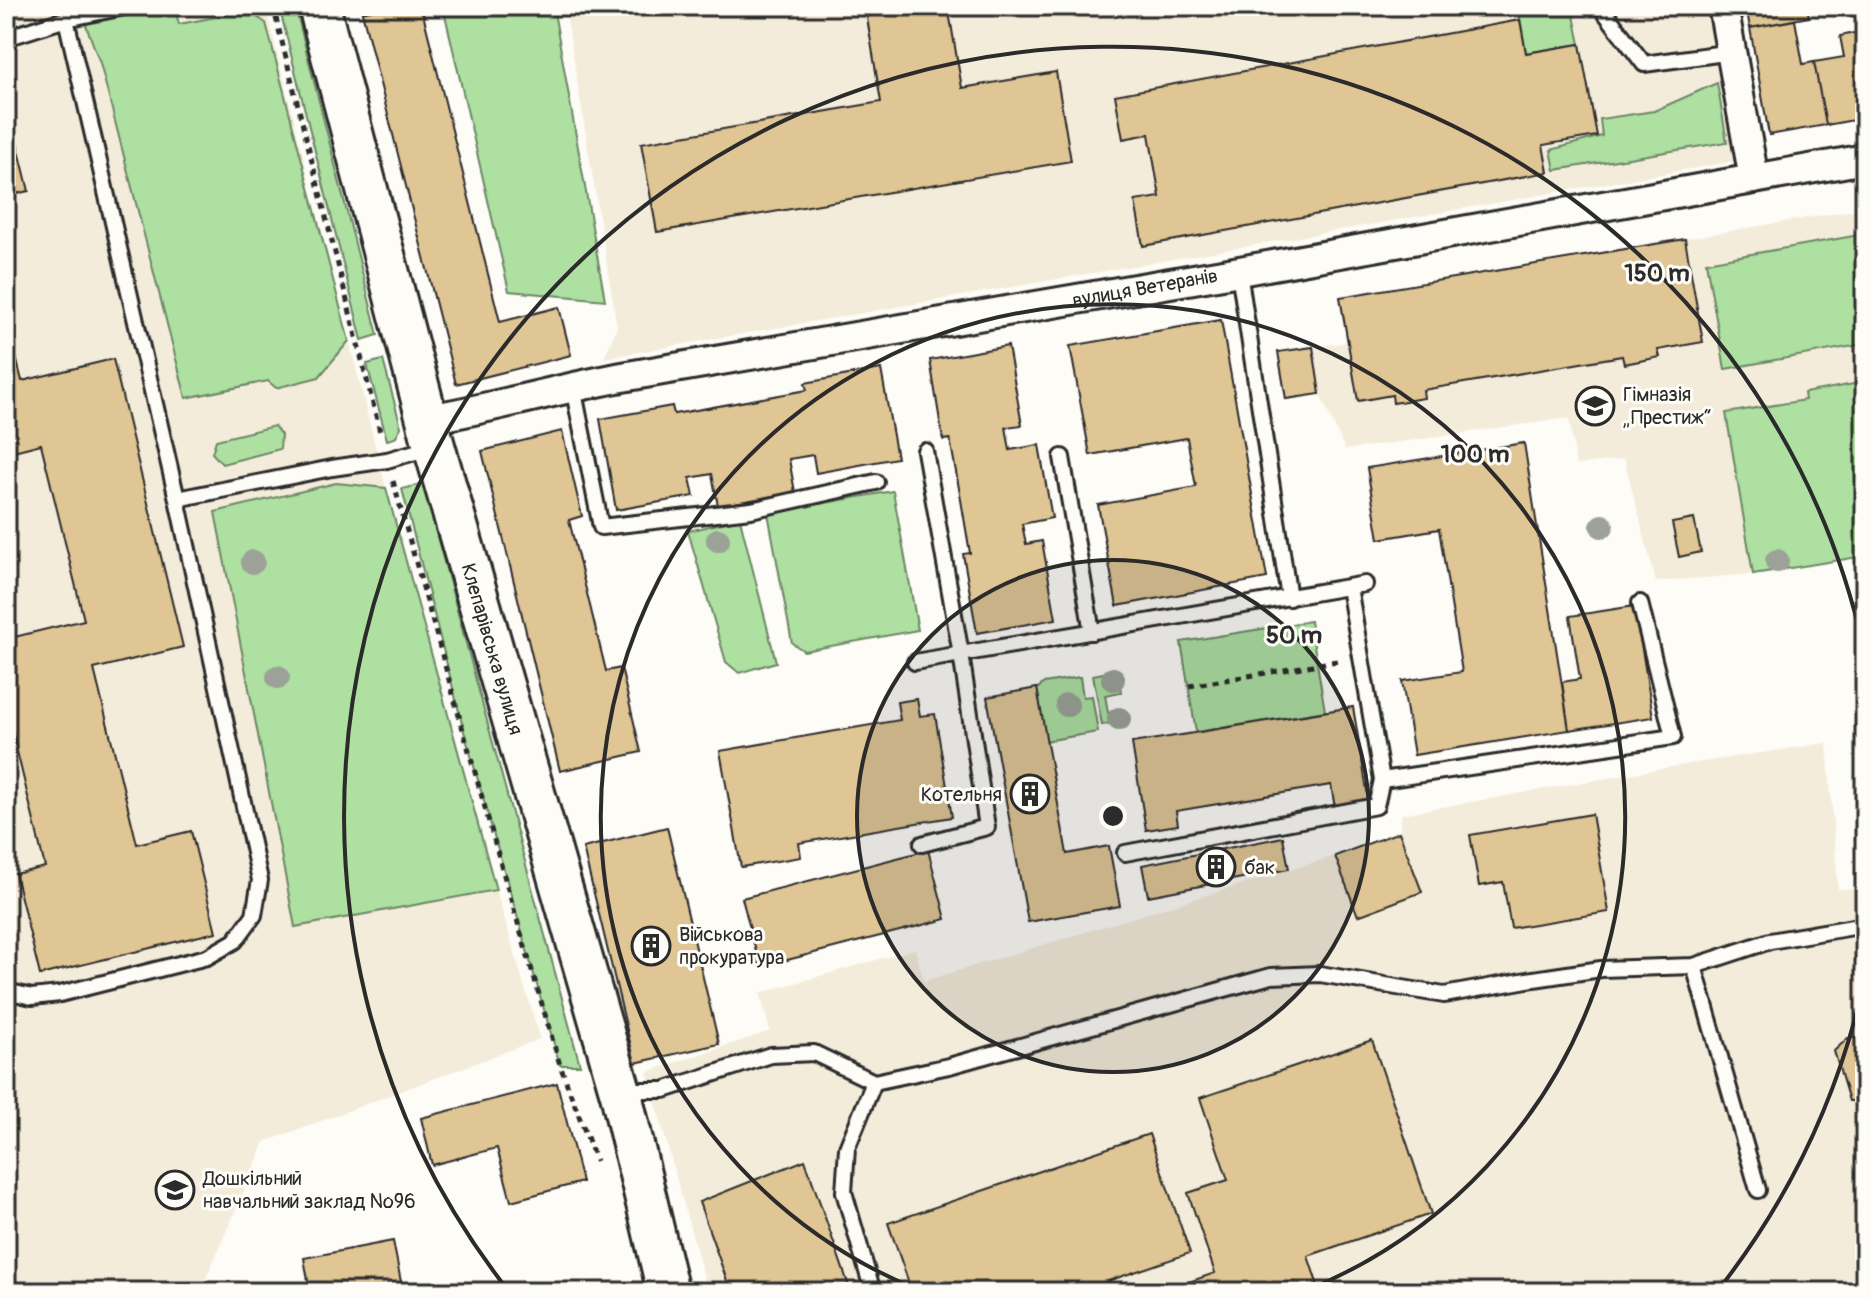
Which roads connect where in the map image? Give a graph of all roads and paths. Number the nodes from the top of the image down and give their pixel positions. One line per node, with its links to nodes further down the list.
1 (129, 6): 6 (lane)
2 (273, 6): 16 (path)
3 (319, 6): 13 (main road, Клепарівська вулиця)
4 (1600, 6): 8 (lane)
5 (1723, 6): 8 (street)
6 (66, 19): 7 (lane); 18 (lane)
7 (6, 38)
8 (1732, 52): 10 (street)
9 (1865, 159): 10 (street, вулиця Ветеранів)
10 (1754, 179): 11 (street, вулиця Ветеранів)
11 (1239, 272): 12 (street, вулиця Ветеранів); 21 (lane)
12 (573, 387): 13 (street, вулиця Ветеранів); 17 (lane)
13 (430, 433): 16 (lane); 35 (main road, Клепарівська вулиця)
14 (925, 451): 24 (lane)
15 (1062, 457): 23 (lane)
16 (387, 460): 18 (lane); 36 (path)
17 (876, 482)
18 (177, 499): 33 (lane)
19 (1365, 584): 20 (lane)
20 (1349, 587): 21 (lane); 28 (lane)
21 (1289, 598): 23 (lane)
22 (1640, 603): 28 (lane)
23 (1092, 632): 24 (lane)
24 (961, 654): 26 (lane); 29 (lane)
25 (1337, 661): 27 (path)
26 (915, 662)
27 (1189, 686)
28 (1382, 780): 30 (lane)
29 (922, 844)
30 (1125, 853)
31 (1865, 925): 32 (lane)
32 (1694, 966): 34 (lane); 37 (lane)
33 (6, 991)
34 (874, 1082): 35 (lane); 39 (lane)
35 (621, 1094): 38 (main road, Клепарівська вулиця)
36 (597, 1165)
37 (1758, 1190)
38 (668, 1292)
39 (873, 1292)

